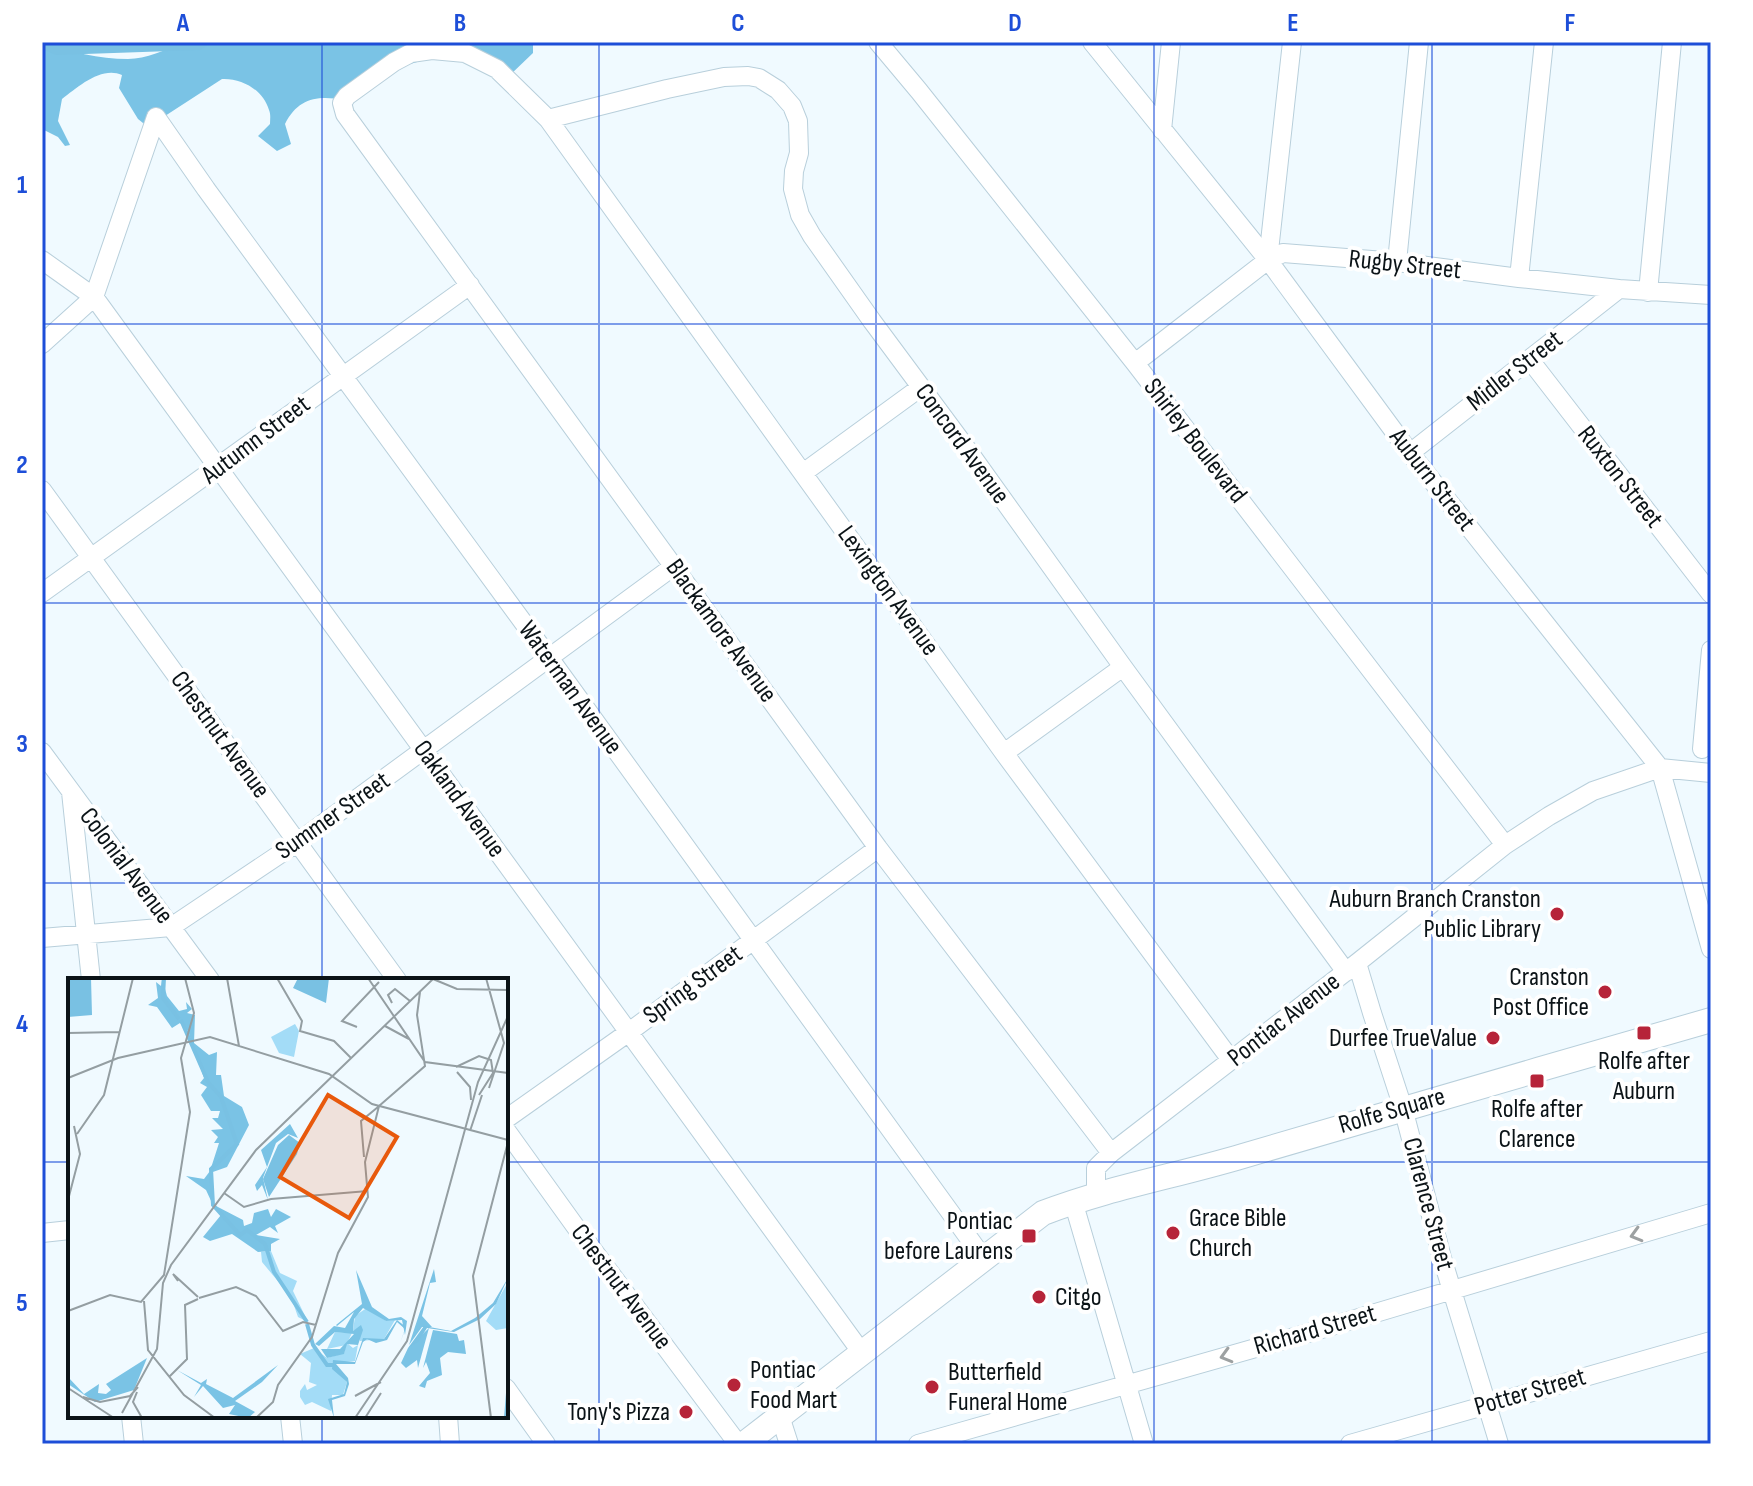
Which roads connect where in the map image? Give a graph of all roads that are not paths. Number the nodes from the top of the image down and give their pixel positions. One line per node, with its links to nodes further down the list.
1 (878, 42): 22 (street, Shirley Boulevard)
2 (1092, 42): 10 (street, Auburn Street)
3 (1171, 42): 10 (street)
4 (1292, 42): 12 (street)
5 (1419, 42): 13 (street)
6 (1544, 42): 14 (street)
7 (1672, 42): 17 (street)
8 (342, 103): 9 (street, Lexington Avenue); 15 (street, Blackamore Avenue)
9 (548, 119): 24 (street, Concord Avenue); 27 (street, Lexington Avenue)
10 (1162, 130): 12 (street, Auburn Street)
11 (42, 260): 19 (street, Oakland Avenue)
12 (1268, 260): 13 (street, Rugby Street); 22 (street); 25 (street, Auburn Street)
13 (1397, 262): 14 (street, Rugby Street)
14 (1519, 278): 16 (street, Rugby Street)
15 (470, 285): 23 (street, Autumn Street); 30 (street, Blackamore Avenue)
16 (1619, 289): 17 (street, Rugby Street); 21 (street, Midler Street)
17 (1648, 292): 18 (street, Rugby Street)
18 (1711, 295)
19 (94, 297): 20 (street); 23 (street, Waterman Avenue); 26 (street, Oakland Avenue)
20 (42, 344)
21 (1530, 360): 25 (street, Midler Street); 32 (street, Ruxton Street)
22 (1135, 363): 44 (street, Shirley Boulevard)
23 (342, 376): 26 (street, Autumn Street); 34 (street, Waterman Avenue)
24 (921, 387): 27 (street); 35 (street, Concord Avenue)
25 (1410, 453): 40 (street, Auburn Street)
26 (219, 468): 29 (street, Autumn Street); 37 (street, Oakland Avenue)
27 (803, 473): 39 (street, Lexington Avenue)
28 (42, 490): 29 (street, Chestnut Avenue)
29 (92, 559): 31 (street, Autumn Street); 43 (street, Chestnut Avenue)
30 (674, 566): 34 (street, Summer Street); 45 (street, Blackamore Avenue)
31 (42, 593)
32 (1711, 594)
33 (1711, 650): 36 (street)
34 (550, 659): 37 (street, Summer Street); 49 (street, Waterman Avenue)
35 (1123, 667): 39 (street); 51 (street, Concord Avenue)
36 (1706, 747): 40 (street)
37 (424, 751): 43 (street, Summer Street); 56 (street, Oakland Avenue)
38 (42, 752): 42 (street, Colonial Avenue)
39 (1004, 753): 57 (street, Lexington Avenue)
40 (1660, 768): 41 (street, Pontiac Avenue); 44 (street, Pontiac Avenue); 50 (street, Auburn Street)
41 (1711, 773)
42 (71, 792): 46 (street, Colonial Avenue); 47 (street)
43 (298, 842): 46 (street, Summer Street); 54 (street, Chestnut Avenue)
44 (1505, 845): 51 (street, Pontiac Avenue)
45 (878, 848): 49 (street, Spring Street); 61 (street, Blackamore Avenue)
46 (171, 927): 47 (street, Summer Street); 53 (street, Colonial Avenue)
47 (86, 933): 48 (street, Summer Street); 52 (street)
48 (42, 938)
49 (754, 940): 56 (street, Spring Street); 66 (street, Waterman Avenue)
50 (1711, 949)
51 (1352, 968): 57 (street, Pontiac Avenue); 58 (street, Clarence Street)
52 (91, 978)
53 (209, 978)
54 (396, 978)
55 (1711, 1020): 58 (main road, Rolfe Square)
56 (629, 1032): 59 (street, Spring Street); 69 (street, Oakland Avenue)
57 (1231, 1060): 61 (street, Pontiac Avenue)
58 (1403, 1108): 62 (main road, Rolfe Square); 67 (street, Clarence Street)
59 (508, 1118)
60 (508, 1133): 81 (street, Chestnut Avenue)
61 (1111, 1153): 62 (street, Pontiac Avenue)
62 (1084, 1198): 66 (main road); 70 (street)
63 (1711, 1213): 67 (street, Richard Street, one-way to 67)
64 (68, 1230): 65 (street)
65 (42, 1233)
66 (984, 1259): 69 (main road)
67 (1452, 1290): 70 (street, Richard Street, one-way to 70); 72 (street, Clarence Street)
68 (1711, 1341): 72 (street, Potter Street)
69 (862, 1353): 73 (main road)
70 (1127, 1384): 84 (street, Richard Street); 85 (street)
71 (508, 1391): 80 (street)
72 (1487, 1404): 86 (street, Potter Street); 87 (street, Clarence Street)
73 (780, 1416): 82 (main road); 83 (street)
74 (131, 1418): 77 (street)
75 (290, 1418): 78 (street)
76 (448, 1418): 79 (street)
77 (134, 1444)
78 (293, 1444)
79 (450, 1444)
80 (546, 1444)
81 (738, 1444)
82 (744, 1444)
83 (789, 1444)
84 (918, 1444)
85 (1144, 1444)
86 (1350, 1444)
87 (1499, 1444)

